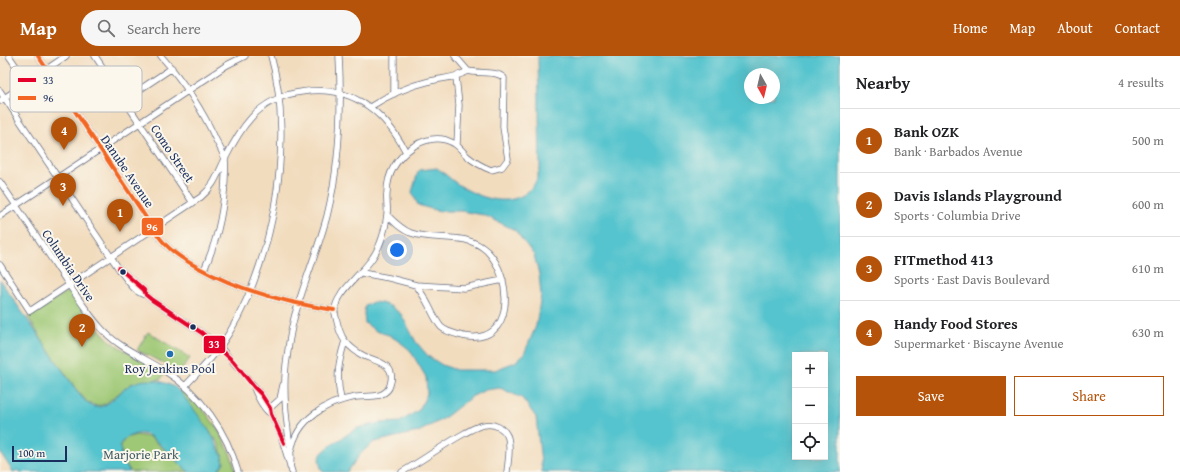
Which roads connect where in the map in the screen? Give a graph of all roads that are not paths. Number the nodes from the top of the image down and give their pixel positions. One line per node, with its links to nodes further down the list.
1 (9, 56): 11 (street)
2 (38, 56): 12 (street, Danube Avenue)
3 (66, 56): 13 (street)
4 (95, 56): 14 (street, Como Street)
5 (162, 56): 15 (street)
6 (244, 56): 19 (street)
7 (272, 56): 23 (street)
8 (339, 56): 21 (street)
9 (394, 56): 22 (street)
10 (455, 56): 16 (street)
11 (16, 66)
12 (44, 66)
13 (51, 66)
14 (102, 66)
15 (172, 68): 18 (street); 19 (street)
16 (468, 71): 17 (street); 31 (street)
17 (456, 77): 22 (street); 31 (street)
18 (142, 88)
19 (189, 90): 30 (street); 34 (street)
20 (0, 91): 24 (street)
21 (341, 93): 23 (street); 25 (street); 50 (street)
22 (394, 94): 25 (street)
23 (279, 98): 34 (street); 49 (street)
24 (2, 99): 26 (street)
25 (370, 107): 33 (street)
26 (10, 110)
27 (11, 112): 35 (street)
28 (75, 112): 32 (street, Danube Avenue)
29 (132, 112): 30 (street, Como Street)
30 (139, 123): 32 (street); 37 (street, Como Street)
31 (457, 144): 33 (street)
32 (100, 149): 35 (street); 41 (street, Danube Avenue)
33 (406, 152): 39 (street)
34 (225, 160): 37 (street); 44 (street)
35 (58, 177): 38 (street); 42 (street)
36 (0, 182): 38 (street, Columbia Drive)
37 (193, 203): 41 (street)
38 (16, 206): 40 (street); 48 (street, Columbia Drive)
39 (387, 215): 45 (street); 46 (street)
40 (0, 216)
41 (154, 229): 42 (street); 44 (street, Danube Avenue)
42 (112, 257): 48 (street); 53 (street)
43 (0, 265): 48 (street)
44 (204, 270): 49 (street, Danube Avenue)
45 (362, 273): 47 (street); 51 (street)
46 (503, 280): 47 (street); 47 (street)
47 (416, 285)
48 (70, 286): 55 (street, Columbia Drive)
49 (250, 291): 50 (street, Danube Avenue); 53 (street)
50 (298, 304): 51 (street, Danube Avenue); 54 (street)
51 (334, 310): 52 (street)
52 (345, 341): 57 (street); 57 (street)
53 (220, 348): 55 (street); 56 (street)
54 (285, 379): 58 (street); 60 (street)
55 (185, 386): 64 (street, Columbia Drive)
56 (254, 387): 58 (street); 59 (street)
57 (341, 400): 61 (street)
58 (270, 408): 59 (street)
59 (271, 414): 63 (street)
60 (287, 420): 61 (street); 62 (street)
61 (302, 426): 62 (street)
62 (291, 451): 63 (street)
63 (290, 470)
64 (238, 472)
65 (402, 472): 66 (street)
66 (507, 472)

